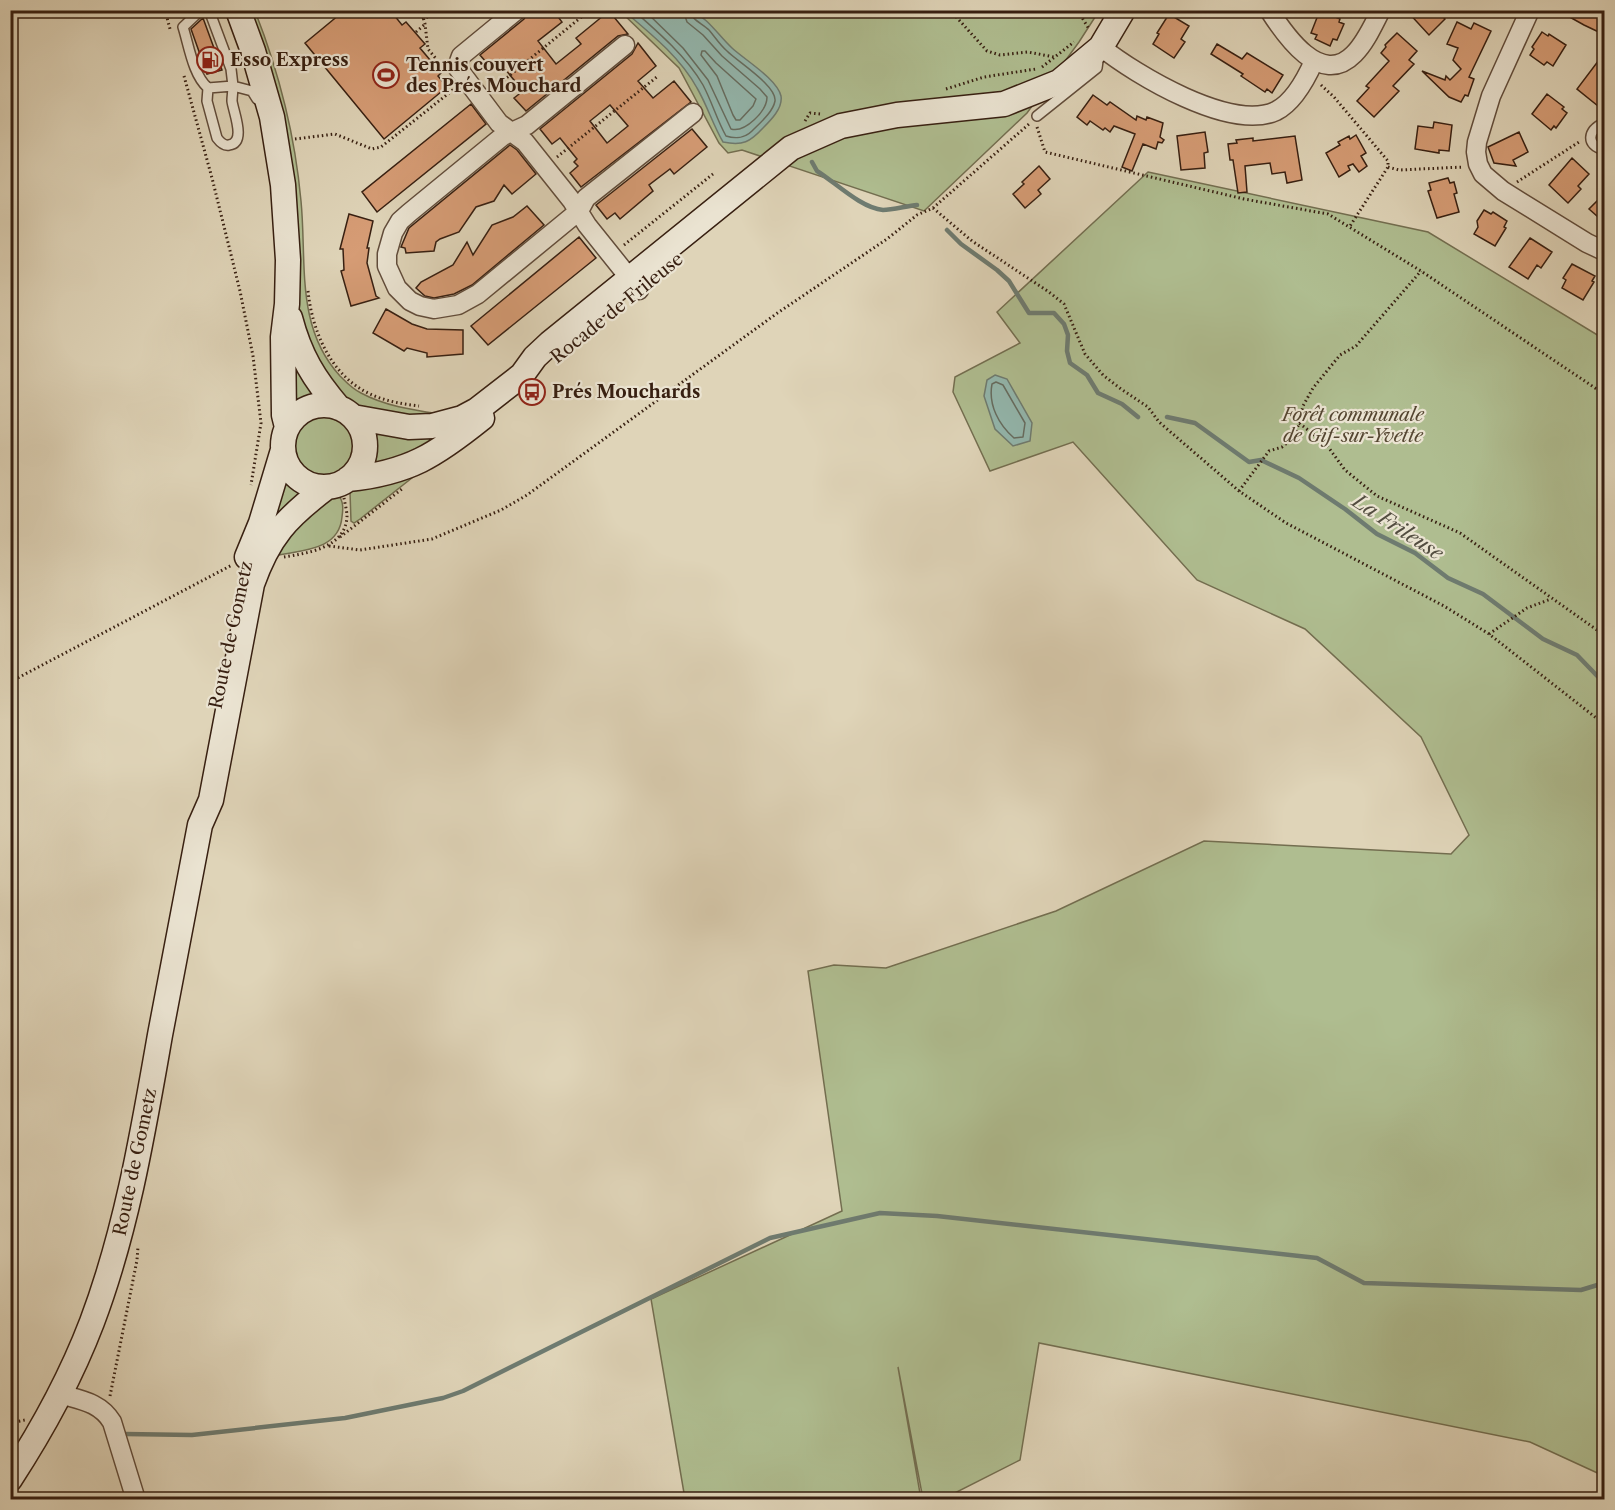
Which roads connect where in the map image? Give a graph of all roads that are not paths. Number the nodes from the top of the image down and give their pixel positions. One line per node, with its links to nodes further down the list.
1 (201, 10): 13 (lane)
2 (209, 10): 12 (lane)
3 (238, 10): 18 (street)
4 (517, 10): 17 (street)
5 (1123, 10): 9 (street, Rocade de Frileuse)
6 (1269, 10): 11 (street)
7 (1381, 10): 11 (street)
8 (1530, 10): 21 (street)
9 (1095, 38): 11 (street); 15 (lane); 22 (street, Rocade de Frileuse)
10 (625, 45): 17 (street)
11 (1311, 68)
12 (233, 86): 13 (lane); 13 (lane); 18 (lane)
13 (208, 88)
14 (693, 113): 20 (street)
15 (1037, 116)
16 (1605, 123): 19 (lane)
17 (512, 132): 20 (street); 20 (street)
18 (287, 144): 23 (street)
19 (1605, 150)
20 (579, 211): 22 (street)
21 (1605, 251)
22 (634, 284): 24 (street, Rocade de Frileuse); 26 (street, Rocade de Frileuse)
23 (287, 304): 24 (street); 25 (street)
24 (346, 412): 25 (street); 26 (street)
25 (285, 439): 26 (street); 27 (street, Route de Gometz)
26 (338, 483): 27 (street, Route de Gometz)
27 (200, 825): 28 (street, Route de Gometz)
28 (60, 1394): 29 (street, Route de Gometz); 30 (street)
29 (10, 1479)
30 (136, 1500)

